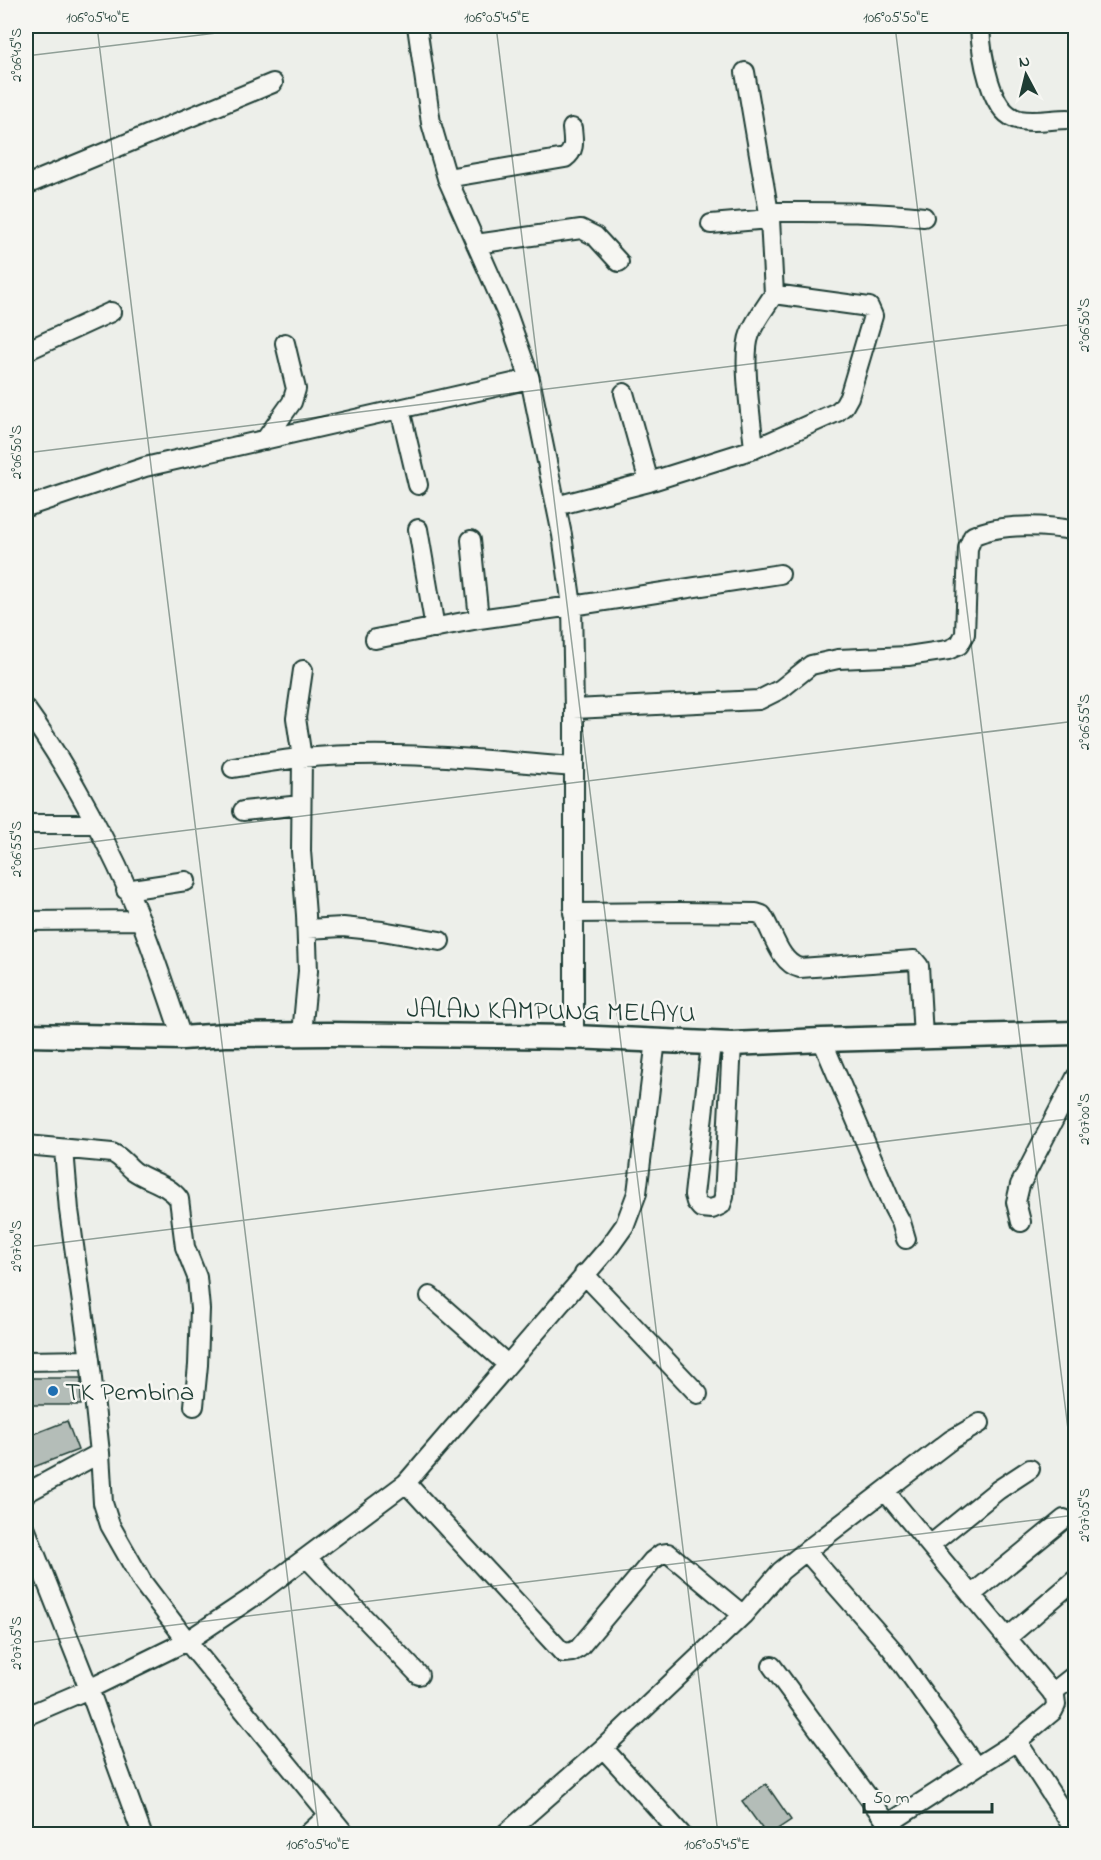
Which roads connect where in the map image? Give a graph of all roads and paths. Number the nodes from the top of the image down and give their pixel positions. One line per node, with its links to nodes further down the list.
1 (417, 26): 7 (street)
2 (980, 26): 5 (street)
3 (745, 72): 9 (street)
4 (273, 83): 8 (street)
5 (1068, 119)
6 (572, 128): 7 (street)
7 (447, 178): 12 (street)
8 (26, 185)
9 (769, 216): 10 (street); 11 (street); 14 (street)
10 (924, 218)
11 (711, 224)
12 (476, 244): 13 (street); 18 (street)
13 (619, 261)
14 (774, 294): 22 (street); 22 (street)
15 (111, 312): 17 (street)
16 (285, 343): 21 (street)
17 (26, 351)
18 (530, 379): 20 (street); 25 (street)
19 (624, 393): 23 (street)
20 (400, 409): 21 (street); 24 (street)
21 (265, 440): 26 (street)
22 (754, 449): 23 (street)
23 (649, 482): 25 (street)
24 (418, 485)
25 (556, 506): 31 (street)
26 (26, 507)
27 (418, 529): 33 (street)
28 (1076, 531): 37 (street)
29 (471, 540): 32 (street)
30 (780, 573): 31 (street)
31 (572, 606): 32 (street); 37 (street)
32 (479, 619): 33 (street)
33 (435, 628): 34 (street)
34 (375, 639)
35 (303, 670): 38 (street)
36 (26, 709): 44 (street)
37 (574, 709): 39 (street)
38 (302, 758): 39 (street); 40 (street); 41 (street)
39 (574, 766): 47 (street)
40 (233, 768)
41 (301, 804): 42 (street); 50 (street)
42 (243, 811)
43 (26, 824): 44 (street)
44 (96, 824): 46 (street)
45 (186, 881): 46 (street)
46 (126, 890): 48 (street)
47 (573, 914): 55 (street); 56 (street)
48 (141, 920): 49 (street); 57 (street)
49 (26, 921)
50 (307, 929): 51 (street); 52 (street)
51 (440, 941)
52 (302, 1034): 55 (main road, JALAN KAMPUNG MELAYU); 57 (main road, JALAN KAMPUNG MELAYU)
53 (1076, 1034): 56 (main road, JALAN KAMPUNG MELAYU)
54 (26, 1035): 57 (main road, JALAN KAMPUNG MELAYU)
55 (574, 1037): 58 (main road, JALAN KAMPUNG MELAYU)
56 (923, 1037): 59 (main road, JALAN KAMPUNG MELAYU)
57 (182, 1038)
58 (656, 1040): 60 (main road, JALAN KAMPUNG MELAYU); 66 (street)
59 (822, 1040): 60 (main road, JALAN KAMPUNG MELAYU); 65 (street)
60 (722, 1044): 60 (street)
61 (1076, 1077): 64 (street)
62 (26, 1145): 63 (street)
63 (64, 1149): 68 (street); 72 (street)
64 (1021, 1222)
65 (906, 1239)
66 (584, 1274): 70 (street); 71 (street)
67 (430, 1296): 70 (street)
68 (90, 1360): 69 (street); 74 (street)
69 (26, 1361)
70 (507, 1364): 76 (street)
71 (698, 1394)
72 (194, 1406)
73 (980, 1423): 77 (street)
74 (100, 1453): 78 (street); 88 (street)
75 (1030, 1468): 81 (street)
76 (406, 1483): 83 (street); 86 (street)
77 (885, 1491): 81 (street); 82 (street)
78 (26, 1493)
79 (1064, 1520): 85 (street)
80 (26, 1530): 92 (street)
81 (930, 1545): 85 (street)
82 (806, 1551): 86 (street); 97 (street)
83 (307, 1558): 88 (street); 91 (street)
84 (1076, 1579): 87 (street)
85 (971, 1595): 87 (street)
86 (743, 1615): 96 (street)
87 (1007, 1638): 93 (street)
88 (187, 1641): 92 (street); 98 (street)
89 (772, 1666): 99 (street)
90 (1076, 1674): 93 (street)
91 (419, 1675)
92 (89, 1689): 94 (street); 101 (street)
93 (1052, 1693): 95 (street)
94 (26, 1716)
95 (1017, 1741): 97 (street); 100 (street)
96 (603, 1748): 104 (street); 105 (street)
97 (976, 1767): 99 (street)
98 (329, 1815): 102 (street); 103 (street)
99 (891, 1829)
100 (1076, 1832)
101 (142, 1834)
102 (308, 1834)
103 (345, 1834)
104 (505, 1834)
105 (681, 1834)

